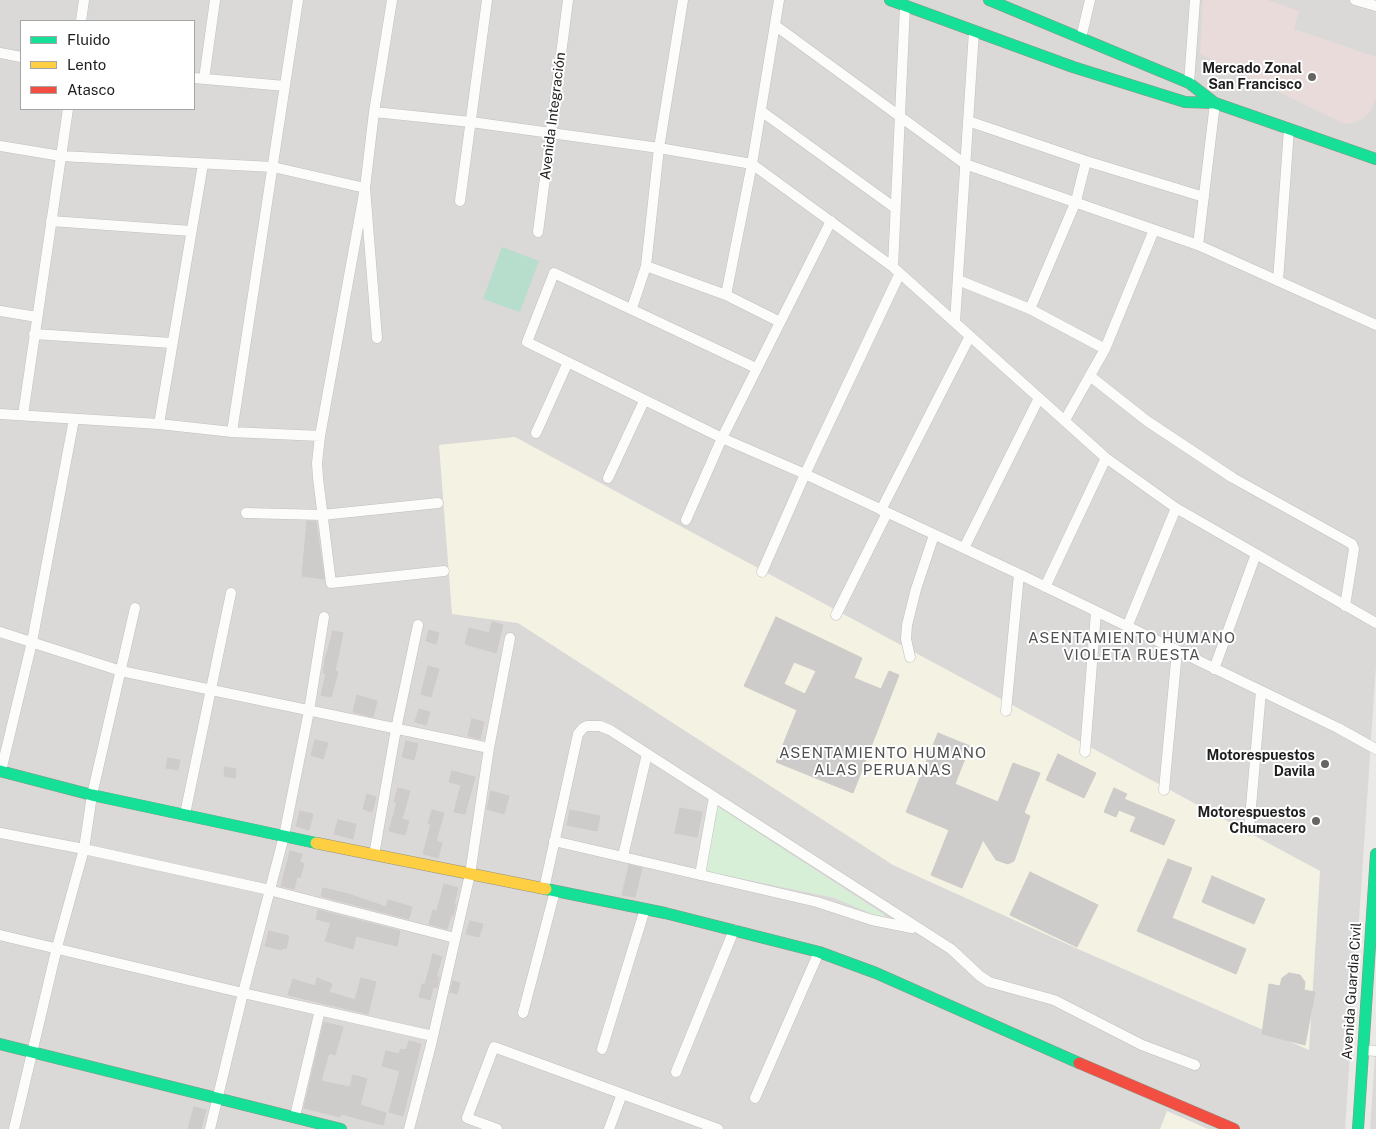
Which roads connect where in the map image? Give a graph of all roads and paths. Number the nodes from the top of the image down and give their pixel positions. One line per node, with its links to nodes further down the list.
1 (84, 0): 16 (street)
2 (215, 0): 22 (street)
3 (298, 0): 24 (street)
4 (392, 0): 28 (street)
5 (487, 0): 31 (street)
6 (568, 0): 33 (street, Avenida Integración)
7 (683, 0): 35 (street)
8 (779, 0): 17 (street)
9 (890, 0): 14 (main road)
10 (989, 0): 19 (main road)
11 (1090, 0): 19 (street)
12 (1195, 0): 23 (street)
13 (1355, 0): 15 (street)
14 (906, 6): 18 (main road); 29 (street)
15 (1376, 6)
16 (81, 20)
17 (776, 26): 27 (street); 29 (street)
18 (974, 31): 25 (main road); 30 (street)
19 (1081, 38): 23 (main road)
20 (0, 53): 21 (street)
21 (20, 57)
22 (199, 79): 24 (street)
23 (1189, 84): 25 (main road)
24 (285, 86): 42 (street)
25 (1215, 103): 32 (main road); 44 (street)
26 (68, 110): 37 (street)
27 (761, 110): 40 (street); 47 (street)
28 (374, 112): 31 (street); 43 (street)
29 (899, 116): 41 (street); 47 (street)
30 (968, 121): 38 (street); 41 (street)
31 (472, 122): 33 (street); 45 (street)
32 (1289, 128): 36 (main road); 57 (street)
33 (551, 133): 35 (street); 52 (street, Avenida Integración)
34 (0, 146): 37 (street)
35 (659, 148): 40 (street); 54 (street)
36 (1374, 154)
37 (61, 156): 39 (street); 48 (street)
38 (1086, 161): 44 (street); 46 (street)
39 (203, 164): 42 (street); 51 (street)
40 (752, 164): 49 (street); 58 (street)
41 (965, 164): 46 (street); 56 (street)
42 (273, 168): 43 (street); 81 (street)
43 (365, 188): 68 (street); 83 (street)
44 (1204, 197): 53 (street)
45 (460, 201)
46 (1076, 201): 50 (street); 60 (street)
47 (895, 208): 55 (street)
48 (52, 221): 51 (street); 62 (street)
49 (831, 222): 55 (street); 63 (street)
50 (1154, 230): 53 (street); 70 (street)
51 (191, 231): 69 (street)
52 (538, 232)
53 (1198, 245): 57 (street)
54 (646, 266): 58 (street); 59 (street)
55 (897, 270): 64 (street); 86 (street)
56 (958, 280): 60 (street); 64 (street)
57 (1278, 281): 65 (street)
58 (726, 295): 63 (street)
59 (632, 308): 71 (street); 72 (street)
60 (1030, 309): 70 (street)
61 (0, 311): 62 (street)
62 (37, 317): 66 (street)
63 (780, 322): 72 (street)
64 (955, 322): 67 (street)
65 (1376, 325)
66 (34, 334): 69 (street); 77 (street)
67 (970, 336): 74 (street); 90 (street)
68 (377, 338)
69 (172, 343): 80 (street)
70 (1105, 349): 73 (street)
71 (568, 362): 75 (street); 82 (street)
72 (756, 368): 84 (street)
73 (1090, 376): 79 (street); 102 (street)
74 (1039, 398): 79 (street); 95 (street)
75 (644, 401): 84 (street); 87 (street)
76 (0, 414): 77 (street)
77 (23, 415): 78 (street)
78 (74, 419): 80 (street); 112 (street)
79 (1064, 420): 85 (street)
80 (159, 424): 81 (street)
81 (232, 432): 83 (street)
82 (536, 433)
83 (320, 436): 92 (street)
84 (722, 438): 86 (street); 93 (street)
85 (1106, 458): 89 (street); 100 (street)
86 (805, 474): 90 (street); 98 (street)
87 (608, 478)
88 (438, 503): 92 (street)
89 (1176, 508): 96 (street); 109 (street)
90 (884, 511): 94 (street); 105 (street)
91 (246, 513): 92 (street)
92 (322, 515): 97 (street)
93 (686, 520)
94 (934, 535): 95 (street); 114 (street)
95 (964, 548): 99 (street)
96 (1256, 554): 102 (street); 115 (street)
97 (444, 571)
98 (762, 572)
99 (1019, 574): 100 (street); 120 (street)
100 (1045, 587): 104 (street)
101 (231, 593): 117 (street)
102 (1345, 606): 107 (street)
103 (135, 608): 116 (street)
104 (1096, 612): 109 (street); 124 (street)
105 (836, 615)
106 (324, 617): 119 (street)
107 (1376, 623)
108 (418, 625): 121 (street)
109 (1127, 627): 113 (street)
110 (0, 632): 112 (street)
111 (510, 638): 122 (street)
112 (32, 642): 116 (street); 126 (street)
113 (1177, 651): 115 (street); 127 (street)
114 (910, 657)
115 (1214, 669): 118 (street)
116 (121, 671): 117 (street); 128 (street)
117 (211, 690): 119 (street); 130 (street)
118 (1261, 691): 123 (street); 131 (street)
119 (309, 711): 121 (street); 133 (street)
120 (1006, 711)
121 (396, 729): 122 (street); 137 (street)
122 (489, 748): 139 (street)
123 (1376, 749)
124 (1086, 752)
125 (647, 754): 129 (street); 134 (street); 138 (street)
126 (0, 771): 128 (main road)
127 (1164, 790)
128 (92, 795): 130 (main road); 135 (street)
129 (714, 797): 140 (street); 144 (street)
130 (185, 814): 133 (main road)
131 (1249, 830)
132 (0, 833): 135 (street)
133 (284, 836): 137 (main road); 141 (street)
134 (554, 842): 138 (street); 142 (street)
135 (84, 849): 141 (street); 148 (street)
136 (1376, 854): 150 (main road, Avenida Guardia Civil)
137 (374, 855): 139 (main road)
138 (623, 856): 140 (street)
139 (470, 874): 142 (main road); 147 (street)
140 (700, 875): 144 (street)
141 (270, 890): 147 (street); 151 (street)
142 (550, 890): 143 (main road); 153 (street)
143 (645, 909): 145 (main road); 156 (street)
144 (918, 928): 160 (street)
145 (734, 930): 149 (main road); 161 (street)
146 (0, 934): 148 (street)
147 (455, 938): 154 (street)
148 (57, 947): 151 (street); 159 (street)
149 (819, 952): 164 (street); 173 (main road)
150 (1373, 955): 157 (main road, Avenida Guardia Civil)
151 (242, 993): 152 (street); 163 (street)
152 (320, 1010): 154 (street); 165 (street)
153 (523, 1013)
154 (433, 1036): 169 (street)
155 (0, 1044): 159 (main road)
156 (602, 1049)
157 (1363, 1050): 158 (street); 174 (main road, Avenida Guardia Civil)
158 (1376, 1051)
159 (33, 1052): 163 (main road); 166 (street)
160 (1195, 1065)
161 (676, 1072)
162 (622, 1094): 170 (street); 171 (street); 172 (street)
163 (218, 1098): 165 (main road); 167 (street)
164 (755, 1098)
165 (295, 1116): 168 (main road)
166 (14, 1129)
167 (210, 1129)
168 (340, 1129)
169 (409, 1129)
170 (497, 1129)
171 (609, 1129)
172 (718, 1129)
173 (1234, 1129)
174 (1358, 1129)

